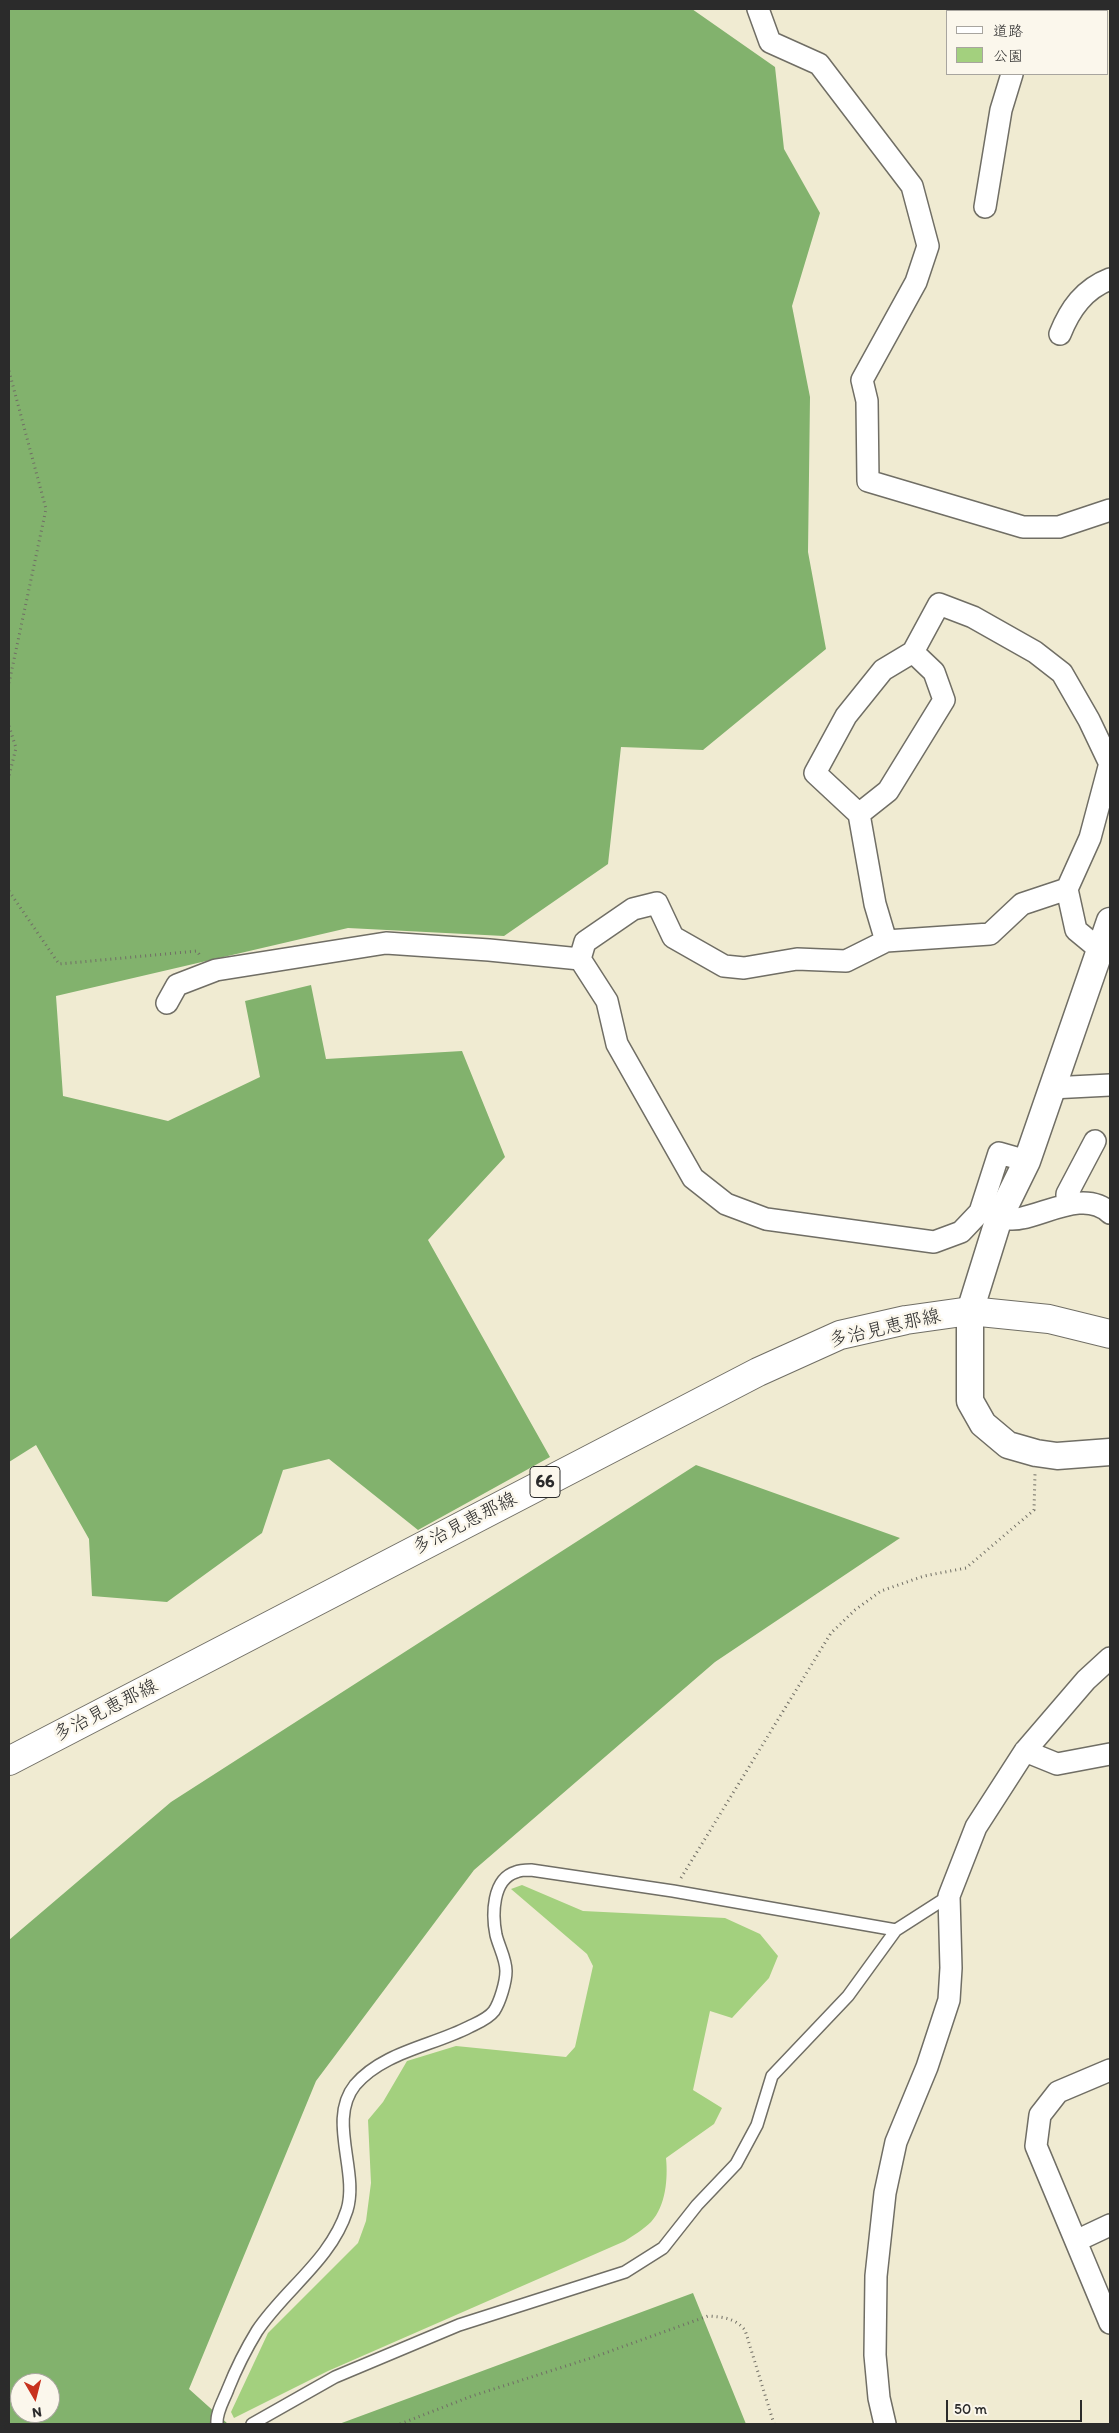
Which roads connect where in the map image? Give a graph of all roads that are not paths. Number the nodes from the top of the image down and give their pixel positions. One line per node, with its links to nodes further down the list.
1 (758, 9): 6 (street)
2 (1012, 75): 3 (street)
3 (985, 207)
4 (1110, 279): 5 (street)
5 (1060, 334)
6 (1110, 510)
7 (913, 652): 8 (street); 9 (street); 9 (street)
8 (1110, 763): 10 (street)
9 (859, 814): 12 (street)
10 (1067, 889): 12 (street); 13 (street)
11 (1110, 921): 13 (street)
12 (886, 941): 14 (street)
13 (1100, 949): 17 (street)
14 (580, 959): 15 (street); 19 (street)
15 (167, 1003)
16 (1110, 1086): 17 (street)
17 (1051, 1088): 19 (street)
18 (1095, 1141): 20 (street)
19 (1027, 1161): 22 (street)
20 (1067, 1205): 21 (street); 22 (street)
21 (1110, 1213)
22 (998, 1218): 23 (street)
23 (970, 1311): 24 (main road, 多治見恵那線 / 66); 25 (street); 29 (main road, 多治見恵那線 / 66)
24 (1110, 1334)
25 (1110, 1452)
26 (1110, 1658): 27 (street)
27 (1026, 1751): 28 (street); 30 (street)
28 (1110, 1754)
29 (9, 1761)
30 (949, 1896): 31 (lane); 38 (street)
31 (896, 1930): 36 (lane); 37 (lane)
32 (1110, 2070): 34 (street)
33 (1110, 2225): 34 (street)
34 (1076, 2241): 35 (street)
35 (1110, 2323)
36 (217, 2424)
37 (252, 2424)
38 (885, 2424)

